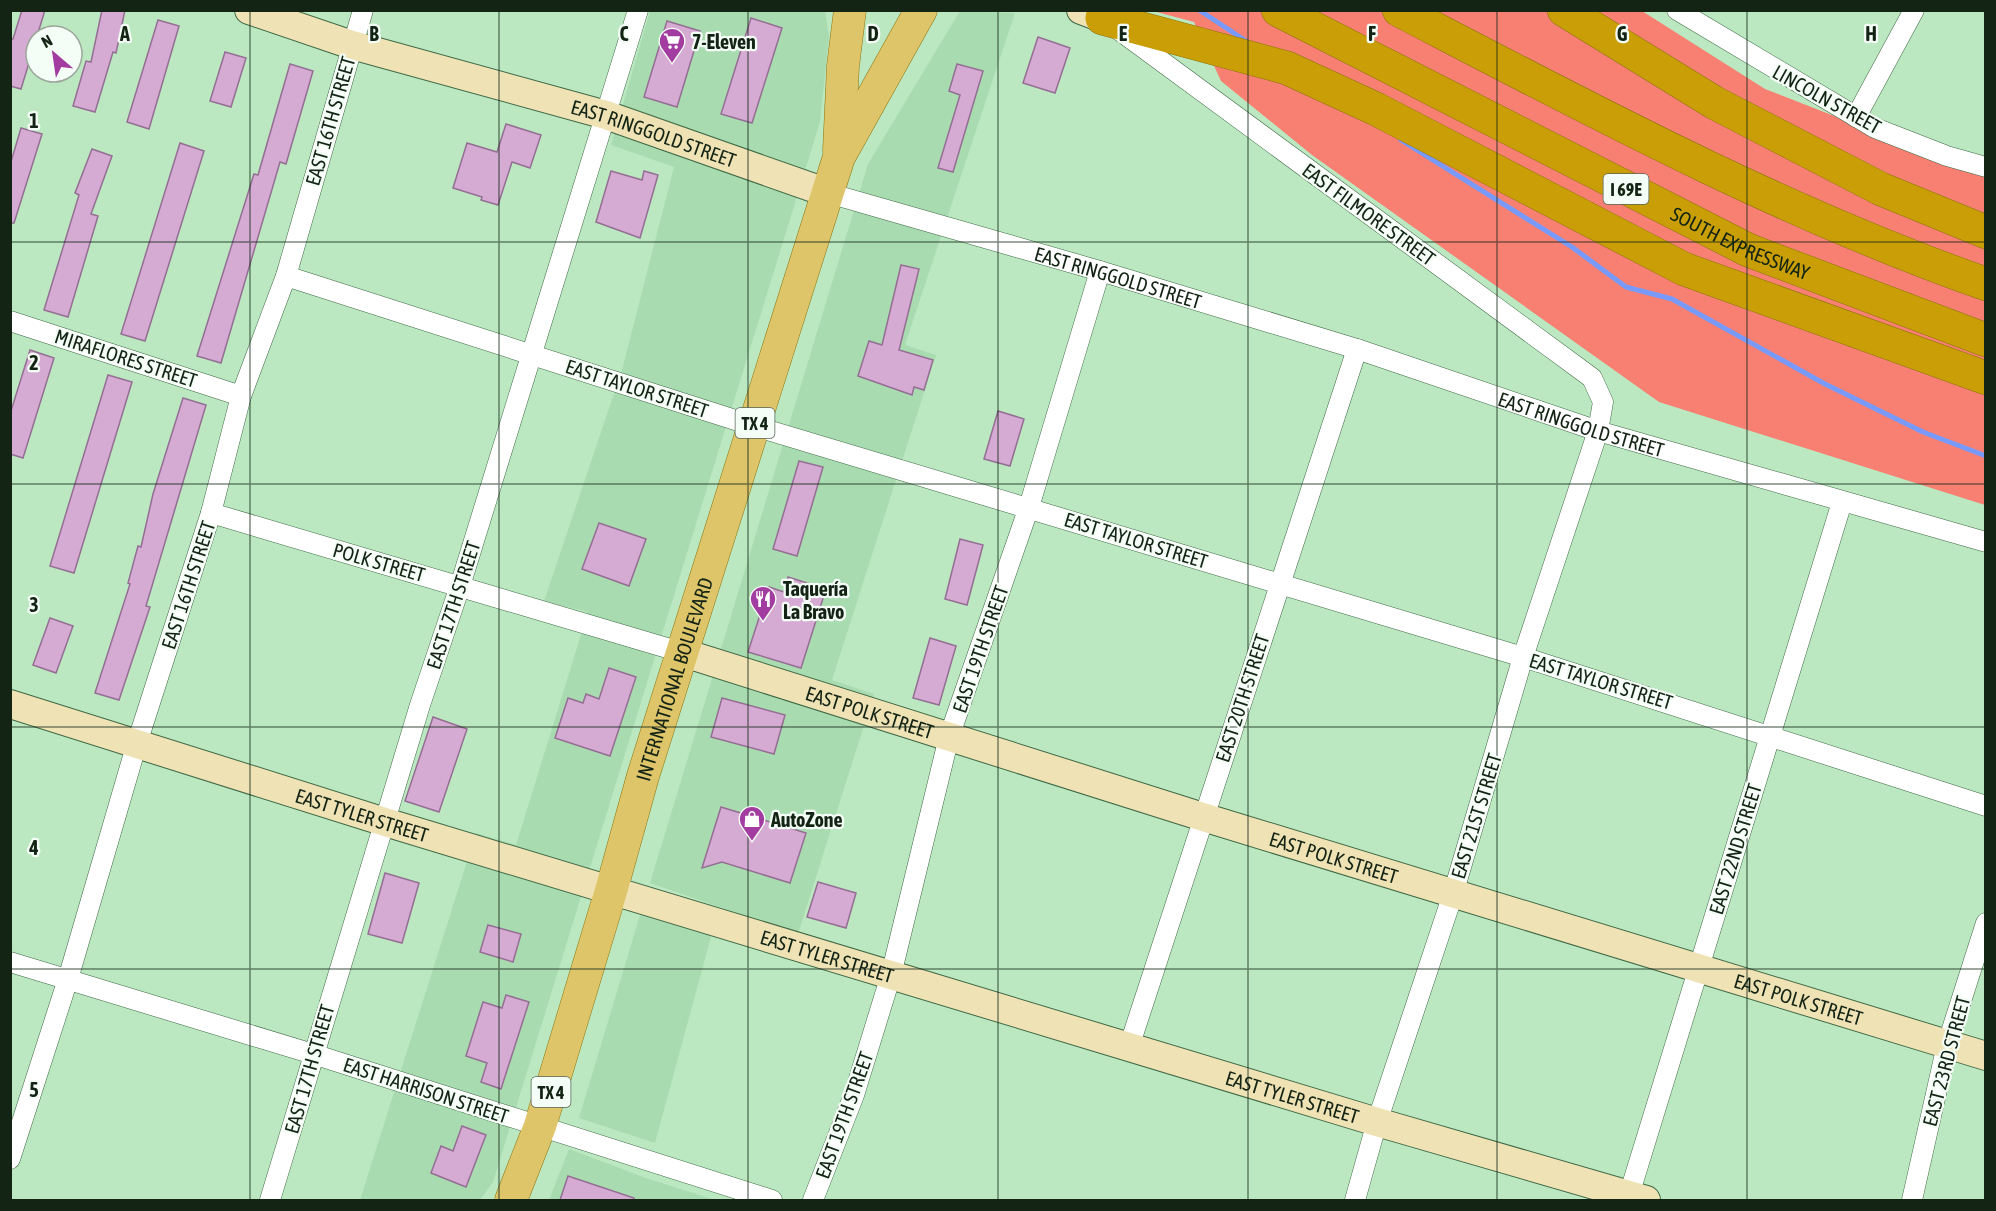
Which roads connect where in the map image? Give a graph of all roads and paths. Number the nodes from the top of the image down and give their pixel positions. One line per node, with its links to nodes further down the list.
1 (249, 10): 12 (street, EAST RINGGOLD STREET)
2 (363, 10): 12 (street, EAST 16TH STREET)
3 (638, 10): 13 (street, EAST 17TH STREET)
4 (921, 10): 15 (main road, INTERNATIONAL BOULEVARD / TX 4)
5 (1278, 10): 23 (highway, SOUTH EXPRESSWAY / I 69E)
6 (1399, 10): 21 (highway)
7 (1563, 10): 18 (highway)
8 (1677, 10): 14 (street, LINCOLN STREET)
9 (1914, 10): 14 (street)
10 (847, 14): 15 (main road, INTERNATIONAL BOULEVARD / TX 4)
11 (1091, 14): 26 (highway); 29 (street, EAST FILMORE STREET)
12 (352, 45): 13 (street, EAST RINGGOLD STREET); 20 (street, EAST 16TH STREET)
13 (606, 116): 17 (street, EAST RINGGOLD STREET); 25 (street, EAST 17TH STREET)
14 (1856, 117): 16 (street, LINCOLN STREET)
15 (839, 157): 17 (main road, INTERNATIONAL BOULEVARD / TX 4)
16 (1986, 167)
17 (828, 193): 19 (street, EAST RINGGOLD STREET); 28 (main road, INTERNATIONAL BOULEVARD / TX 4)
18 (1986, 232)
19 (1100, 271): 24 (street, EAST RINGGOLD STREET); 31 (street, EAST 19TH STREET)
20 (285, 276): 25 (street, EAST TAYLOR STREET); 27 (street, EAST 16TH STREET)
21 (1986, 284)
22 (10, 321): 27 (street, MIRAFLORES STREET)
23 (1986, 340)
24 (1357, 349): 29 (street, EAST RINGGOLD STREET); 34 (street, EAST 20TH STREET)
25 (531, 353): 28 (street, EAST TAYLOR STREET); 35 (street, EAST 17TH STREET)
26 (1986, 378)
27 (241, 396): 32 (street, EAST 16TH STREET)
28 (754, 426): 31 (street, EAST TAYLOR STREET); 36 (main road, INTERNATIONAL BOULEVARD / TX 4)
29 (1598, 431): 30 (street, EAST RINGGOLD STREET); 37 (street, EAST 21ST STREET)
30 (1842, 502): 33 (street, EAST RINGGOLD STREET); 39 (street, EAST 22ND STREET)
31 (1029, 507): 34 (street, EAST TAYLOR STREET); 40 (street, EAST 19TH STREET)
32 (212, 513): 35 (street, POLK STREET); 41 (street, EAST 16TH STREET)
33 (1986, 542)
34 (1278, 584): 37 (street, EAST TAYLOR STREET); 43 (street, EAST 20TH STREET)
35 (460, 586): 36 (street, POLK STREET); 44 (street, EAST 17TH STREET)
36 (684, 653): 40 (street, EAST POLK STREET); 45 (main road, INTERNATIONAL BOULEVARD / TX 4)
37 (1523, 657): 39 (street, EAST TAYLOR STREET); 46 (street, EAST 21ST STREET)
38 (10, 704): 41 (street, EAST TYLER STREET)
39 (1770, 735): 42 (street, EAST TAYLOR STREET); 49 (street, EAST 22ND STREET)
40 (949, 737): 43 (street, EAST POLK STREET); 50 (street, EAST 19TH STREET)
41 (137, 743): 44 (street, EAST TYLER STREET); 51 (street, EAST 16TH STREET)
42 (1986, 806)
43 (1203, 817): 46 (street, EAST POLK STREET); 53 (street, EAST 20TH STREET)
44 (385, 822): 45 (street, EAST TYLER STREET); 54 (street, EAST 17TH STREET)
45 (611, 891): 50 (street, EAST TYLER STREET); 57 (main road, INTERNATIONAL BOULEVARD / TX 4)
46 (1453, 894): 49 (street, EAST POLK STREET); 56 (street, EAST 21ST STREET)
47 (1986, 923): 52 (street, EAST 23RD STREET)
48 (10, 962): 51 (street, EAST HARRISON STREET)
49 (1699, 967): 52 (street, EAST POLK STREET); 59 (street, EAST 22ND STREET)
50 (891, 975): 53 (street, EAST TYLER STREET); 63 (street, EAST 19TH STREET)
51 (68, 979): 54 (street, EAST HARRISON STREET); 58 (street, EAST 16TH STREET)
52 (1947, 1045): 55 (street, EAST POLK STREET); 65 (street, EAST 23RD STREET)
53 (1129, 1047): 56 (street, EAST TYLER STREET)
54 (313, 1054): 57 (street, EAST HARRISON STREET); 60 (street, EAST 17TH STREET)
55 (1986, 1056)
56 (1377, 1122): 59 (street, EAST TYLER STREET); 64 (street, EAST 21ST STREET)
57 (540, 1126): 61 (main road, INTERNATIONAL BOULEVARD / TX 4); 62 (street, EAST HARRISON STREET)
58 (10, 1159)
59 (1637, 1198)
60 (270, 1200)
61 (511, 1200)
62 (772, 1200)
63 (813, 1200)
64 (1355, 1200)
65 (1912, 1200)

